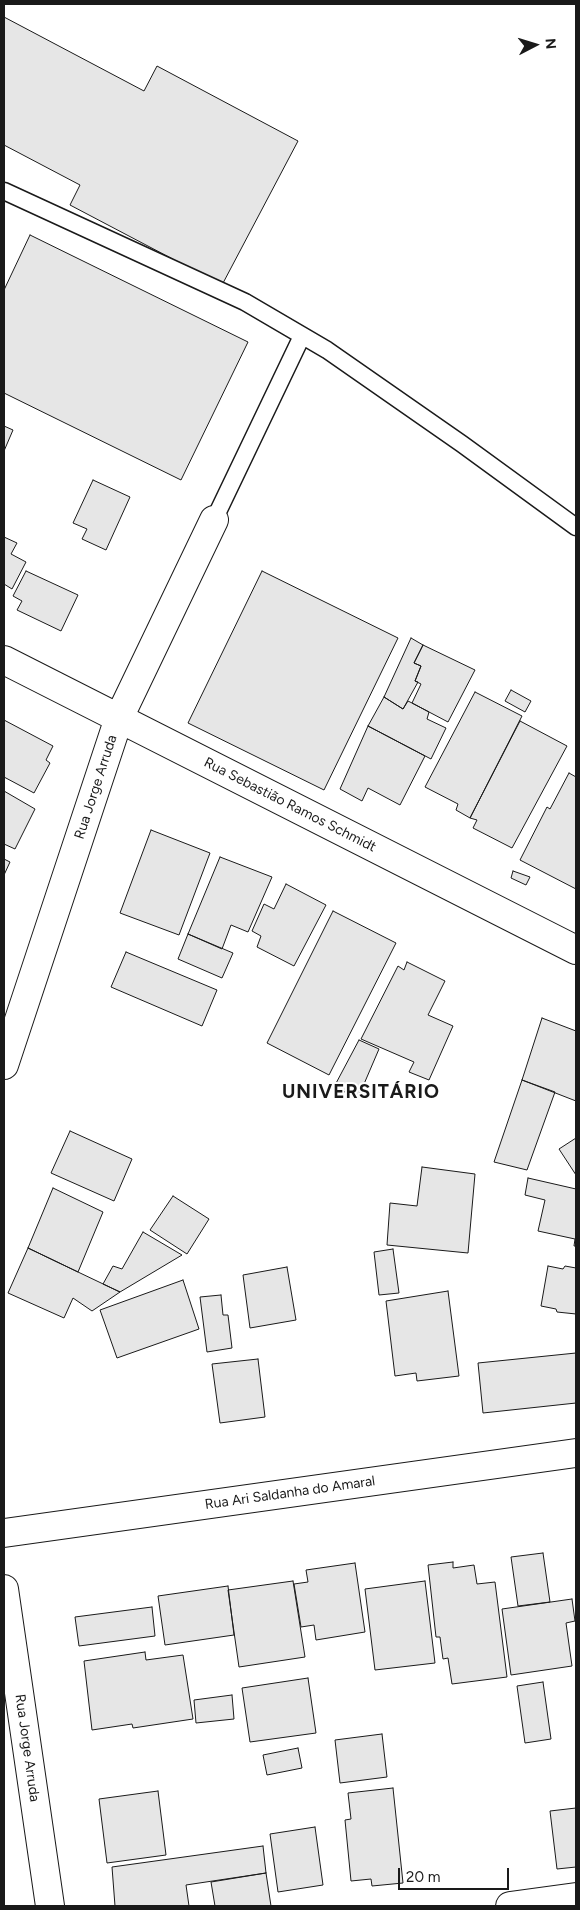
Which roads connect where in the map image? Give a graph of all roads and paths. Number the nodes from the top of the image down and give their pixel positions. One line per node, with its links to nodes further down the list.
1 (4, 191): 2 (lane)
2 (302, 336): 3 (lane); 4 (lane)
3 (214, 520): 6 (street, Rua Jorge Arruda)
4 (576, 527)
5 (4, 660): 6 (street, Rua Sebastião Ramos Schmidt)
6 (119, 718): 7 (street, Rua Sebastião Ramos Schmidt); 8 (street, Rua Jorge Arruda)
7 (576, 950)
8 (4, 1065)
9 (576, 1453): 10 (street, Rua Ari Saldanha do Amaral)
10 (4, 1533)
11 (4, 1589): 13 (street, Rua Jorge Arruda)
12 (576, 1897): 14 (street)
13 (50, 1906)
14 (510, 1906)

